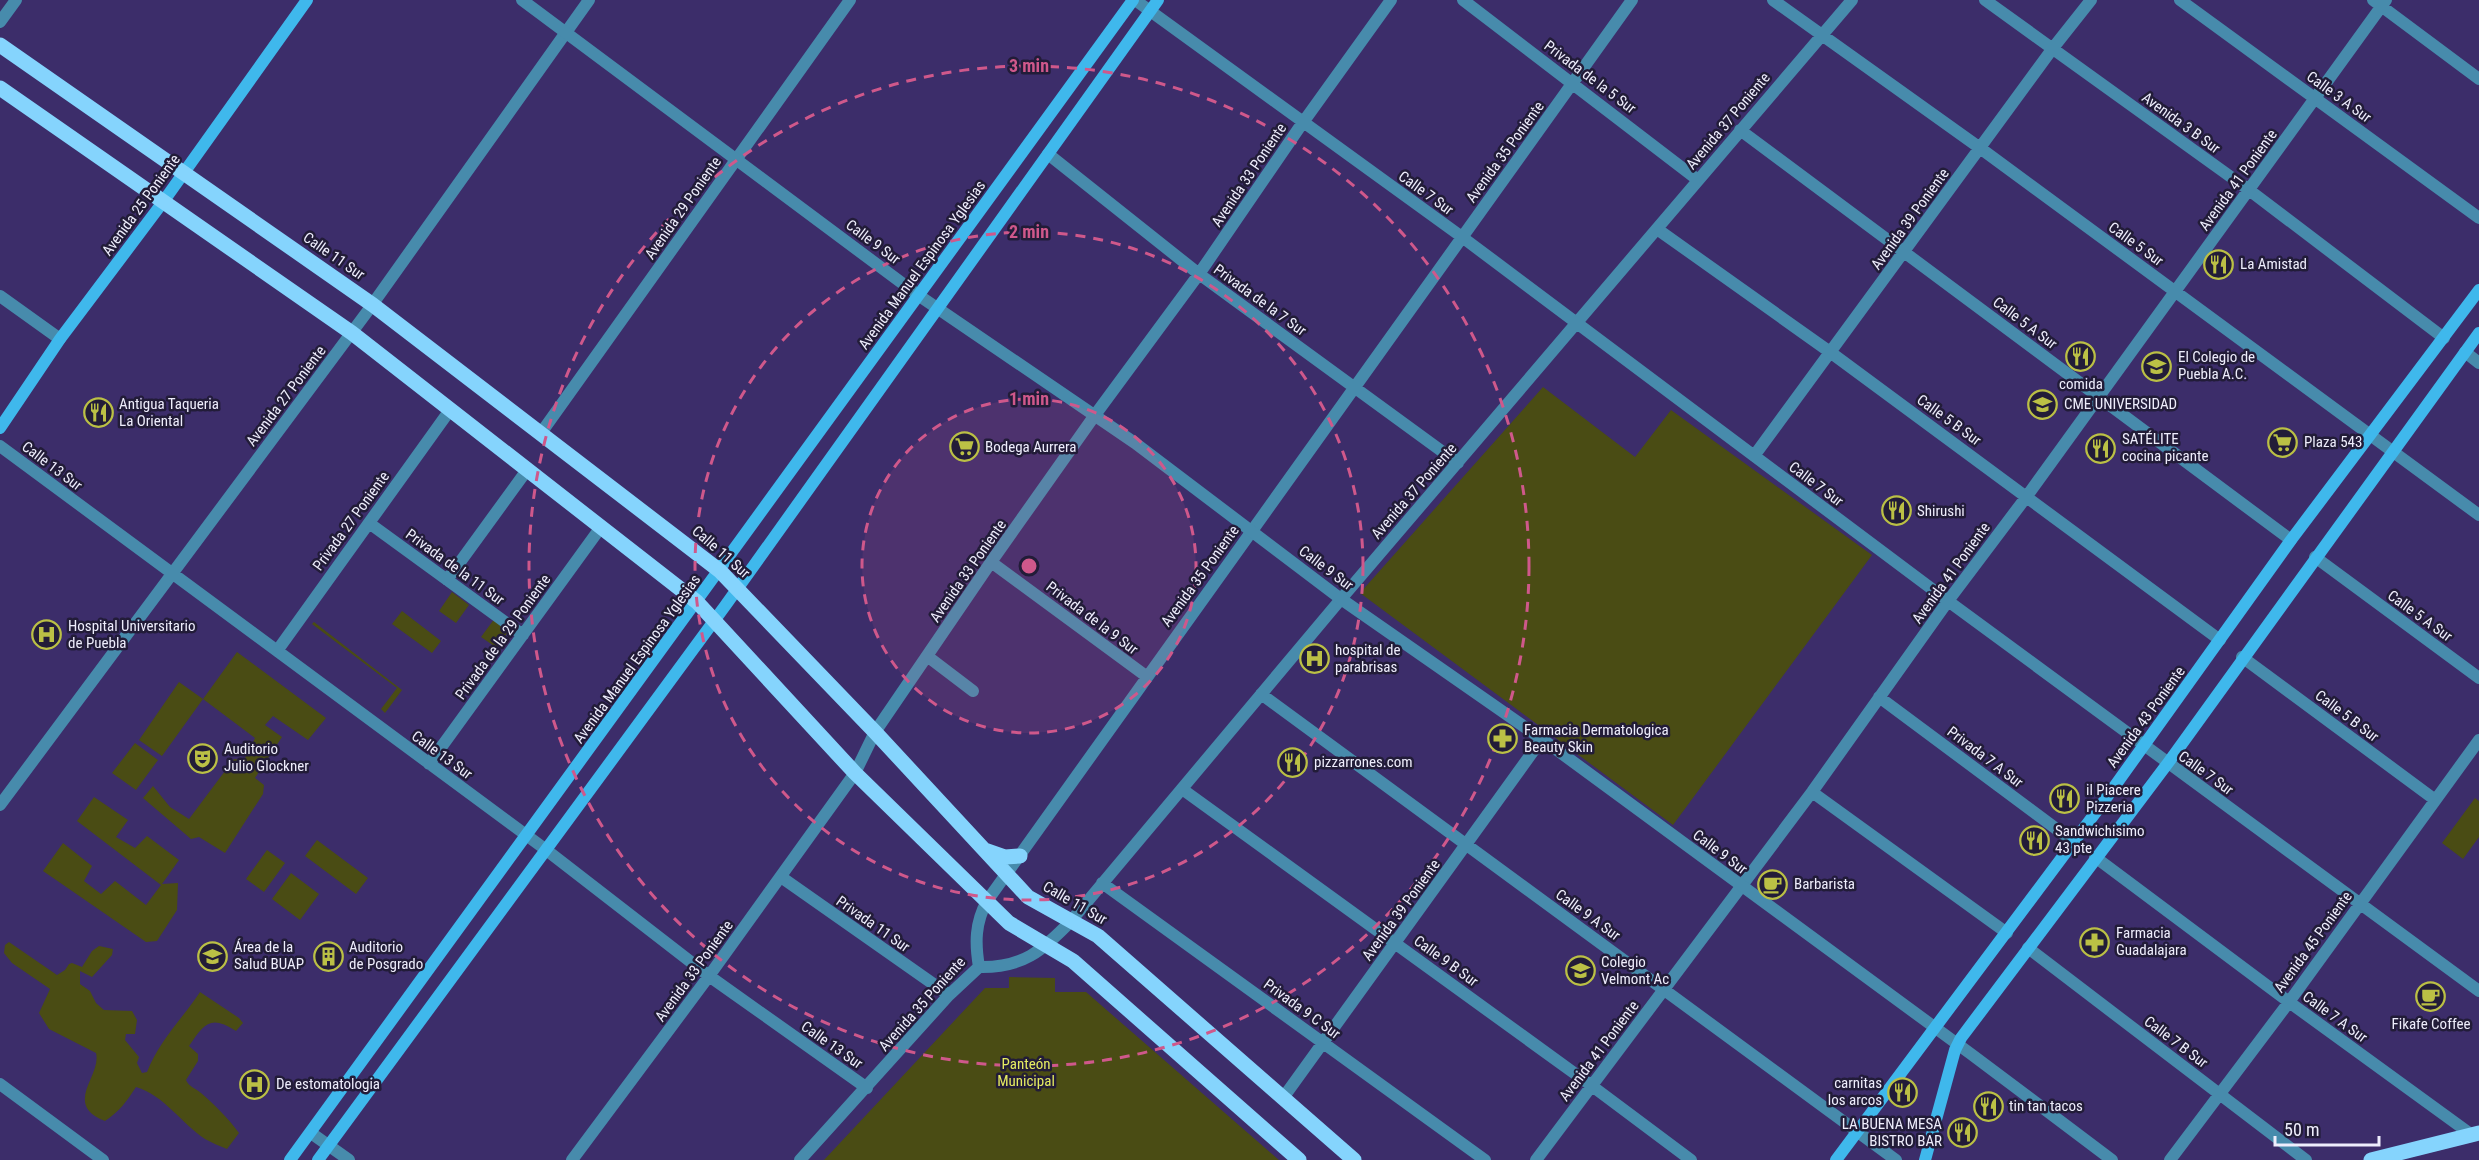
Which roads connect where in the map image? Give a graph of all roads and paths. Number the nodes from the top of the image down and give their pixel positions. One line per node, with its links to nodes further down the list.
1 (16, 0): 18 (street)
2 (308, 0): 32 (main road, Avenida 25 Poniente)
3 (522, 0): 19 (street, Calle 9 Sur)
4 (589, 0): 19 (street, Avenida 27 Poniente)
5 (850, 0): 31 (street, Avenida 29 Poniente)
6 (1134, 0): 17 (street, Calle 7 Sur); 43 (main road, Avenida Manuel Espinosa Yglesias)
7 (1158, 0): 17 (main road)
8 (1391, 0): 27 (street, Avenida 33 Poniente)
9 (1463, 0): 24 (street, Privada de la 5 Sur)
10 (1632, 0): 24 (street, Avenida 35 Poniente)
11 (1773, 0): 20 (street, Calle 5 Sur)
12 (1852, 0): 20 (street, Avenida 37 Poniente)
13 (1985, 0): 22 (street, Avenida 3 B Sur)
14 (2091, 0): 22 (street, Avenida 39 Poniente)
15 (2180, 0): 26 (street, Calle 3 A Sur)
16 (2380, 2): 23 (street); 26 (street, Avenida 41 Poniente)
17 (1150, 11): 27 (street, Calle 7 Sur); 30 (main road)
18 (0, 22)
19 (566, 32): 31 (street, Calle 9 Sur); 45 (street, Avenida 27 Poniente)
20 (1820, 36): 28 (street, Avenida 37 Poniente); 29 (street, Calle 5 Sur)
21 (0, 45): 32 (main road, Calle 11 Sur)
22 (2053, 48): 29 (street, Avenida 39 Poniente); 34 (street, Avenida 3 B Sur)
23 (2479, 79)
24 (1573, 83): 33 (street, Privada de la 5 Sur); 38 (street, Avenida 35 Poniente)
25 (0, 88): 35 (main road)
26 (2315, 98): 34 (street, Avenida 41 Poniente); 36 (street, Calle 3 A Sur)
27 (1303, 122): 38 (street, Calle 7 Sur); 40 (street, Avenida 33 Poniente)
28 (1740, 130): 33 (street, Avenida 37 Poniente); 39 (street, Calle 5 A Sur)
29 (1980, 148): 39 (street, Avenida 39 Poniente); 42 (street, Calle 5 Sur)
30 (1048, 154): 40 (street, Privada de la 7 Sur); 46 (main road)
31 (736, 159): 43 (street, Calle 9 Sur); 60 (street, Avenida 29 Poniente)
32 (184, 173): 35 (main road, Avenida 25 Poniente); 45 (main road, Calle 11 Sur)
33 (1698, 180): 37 (street, Avenida 37 Poniente)
34 (2249, 190): 42 (street, Avenida 41 Poniente); 50 (street, Avenida 3 B Sur)
35 (163, 202): 48 (main road); 51 (main road, Avenida 25 Poniente)
36 (2479, 218)
37 (1656, 229): 47 (street, Avenida 37 Poniente); 52 (street, Calle 5 B Sur)
38 (1462, 237): 47 (street, Calle 7 Sur); 55 (street, Avenida 35 Poniente)
39 (1905, 252): 52 (street, Avenida 39 Poniente); 56 (street, Calle 5 A Sur)
40 (1199, 274): 55 (street, Privada de la 7 Sur); 58 (street, Avenida 33 Poniente)
41 (2479, 290): 50 (main road, Avenida 43 Poniente)
42 (2175, 291): 56 (street, Avenida 41 Poniente); 61 (street, Calle 5 Sur)
43 (918, 295): 46 (street, Calle 9 Sur); 75 (main road, Avenida Manuel Espinosa Yglesias)
44 (0, 296): 51 (street)
45 (373, 304): 48 (street, Avenida 27 Poniente); 60 (main road, Calle 11 Sur)
46 (937, 309): 58 (street, Calle 9 Sur); 78 (main road)
47 (1576, 324): 64 (street, Calle 7 Sur); 65 (street, Avenida 37 Poniente)
48 (352, 333): 57 (main road); 76 (street, Avenida 27 Poniente)
49 (2479, 333): 53 (main road)
50 (2444, 338): 61 (main road, Avenida 43 Poniente)
51 (60, 339): 59 (main road, Avenida 25 Poniente)
52 (1830, 352): 64 (street, Avenida 39 Poniente); 67 (street, Calle 5 B Sur)
53 (2465, 352): 54 (street); 63 (main road)
54 (2479, 363)
55 (1356, 388): 65 (street, Privada de la 7 Sur); 71 (street, Avenida 35 Poniente)
56 (2098, 396): 67 (street, Avenida 41 Poniente); 72 (street, Calle 5 A Sur)
57 (450, 410): 66 (main road); 69 (street, Privada 27 Poniente)
58 (1095, 415): 71 (street, Calle 9 Sur); 74 (street, Avenida 33 Poniente)
59 (0, 428)
60 (541, 434): 75 (main road, Calle 11 Sur)
61 (2371, 435): 63 (street, Calle 5 Sur); 72 (main road, Avenida 43 Poniente)
62 (0, 446): 76 (street, Calle 13 Sur)
63 (2392, 451): 68 (street, Calle 5 Sur); 73 (main road)
64 (1754, 456): 80 (street, Calle 7 Sur)
65 (1458, 463): 79 (street, Avenida 37 Poniente)
66 (527, 470): 70 (main road); 77 (street)
67 (2027, 496): 80 (street, Avenida 41 Poniente); 84 (street, Calle 5 B Sur)
68 (2479, 516)
69 (369, 523): 77 (street, Privada de la 11 Sur); 85 (street, Privada 27 Poniente)
70 (601, 527): 81 (main road); 83 (street, Privada de la 29 Poniente)
71 (1252, 531): 79 (street, Calle 9 Sur); 88 (street, Avenida 35 Poniente)
72 (2291, 540): 84 (main road, Avenida 43 Poniente)
73 (2315, 556): 87 (main road); 89 (street, Calle 5 A Sur)
74 (991, 562): 86 (street, Avenida 33 Poniente); 88 (street, Privada de la 9 Sur)
75 (720, 571): 78 (main road, Calle 11 Sur); 81 (main road, Avenida Manuel Espinosa Yglesias)
76 (172, 574): 85 (street, Calle 13 Sur); 103 (street, Avenida 27 Poniente)
77 (447, 580): 83 (street, Privada de la 11 Sur)
78 (737, 589): 82 (main road); 93 (main road, Calle 11 Sur)
79 (1341, 599): 91 (street, Avenida 37 Poniente); 94 (street, Calle 9 Sur)
80 (1948, 601): 92 (street, Avenida 41 Poniente); 96 (street, Calle 7 Sur)
81 (697, 602): 82 (main road); 104 (main road, Avenida Manuel Espinosa Yglesias)
82 (714, 621): 99 (main road); 107 (main road)
83 (523, 635): 98 (street, Privada de la 29 Poniente)
84 (2220, 640): 96 (main road, Avenida 43 Poniente)
85 (277, 651): 98 (street, Calle 13 Sur)
86 (927, 656): 90 (street); 93 (street, Avenida 33 Poniente)
87 (2242, 657): 97 (main road); 102 (street, Calle 5 B Sur)
88 (1146, 676): 109 (street, Avenida 35 Poniente)
89 (2479, 678)
90 (973, 691)
91 (1261, 694): 100 (street, Avenida 37 Poniente); 106 (street, Calle 9 A Sur)
92 (1879, 697): 101 (street, Avenida 41 Poniente); 105 (street, Privada 7 A Sur)
93 (875, 732): 99 (street, Avenida 33 Poniente); 108 (main road, Calle 11 Sur)
94 (1542, 739): 106 (street, Avenida 39 Poniente); 114 (street, Calle 9 Sur)
95 (2479, 740): 102 (street, Avenida 45 Poniente)
96 (2144, 745): 97 (street, Calle 7 Sur); 105 (main road, Avenida 43 Poniente)
97 (2168, 763): 110 (main road); 116 (street, Calle 7 Sur)
98 (429, 764): 104 (street, Calle 13 Sur)
99 (855, 773): 112 (street, Avenida 33 Poniente); 115 (main road)
100 (1182, 789): 113 (street, Avenida 37 Poniente); 119 (street, Calle 9 B Sur)
101 (1812, 792): 114 (street, Avenida 41 Poniente); 118 (street)
102 (2434, 799): 116 (street, Avenida 45 Poniente)
103 (0, 805)
104 (526, 835): 107 (street, Calle 13 Sur); 136 (main road, Avenida Manuel Espinosa Yglesias)
105 (2074, 842): 118 (main road, Avenida 43 Poniente)
106 (1466, 845): 119 (street, Avenida 39 Poniente); 124 (street, Calle 9 A Sur)
107 (545, 849): 123 (street, Calle 13 Sur); 139 (main road)
108 (983, 849): 109 (main road); 111 (main road, Calle 11 Sur)
109 (1020, 856): 111 (street, Avenida 35 Poniente)
110 (2096, 857): 121 (main road); 127 (street, Calle 7 A Sur)
111 (1006, 875): 115 (street, Avenida 35 Poniente); 117 (main road, Calle 11 Sur)
112 (781, 877): 123 (street, Avenida 33 Poniente); 126 (street, Privada 11 Sur)
113 (1102, 883): 117 (street, Avenida 37 Poniente); 129 (street, Privada 9 C Sur)
114 (1740, 887): 124 (street, Avenida 41 Poniente); 128 (street, Calle 9 Sur)
115 (987, 901): 120 (main road); 122 (street, Avenida 35 Poniente)
116 (2359, 903): 125 (street, Calle 7 Sur); 127 (street, Avenida 45 Poniente)
117 (1071, 921): 120 (street, Avenida 37 Poniente); 135 (main road, Calle 11 Sur)
118 (2007, 933): 128 (main road, Avenida 43 Poniente)
119 (1396, 944): 129 (street, Avenida 39 Poniente); 132 (street, Calle 9 B Sur)
120 (1047, 946): 122 (street, Avenida 37 Poniente); 146 (main road)
121 (2028, 948): 130 (main road); 134 (street, Calle 7 B Sur)
122 (979, 967): 126 (street, Avenida 35 Poniente)
123 (709, 976): 133 (street, Calle 13 Sur); 144 (street, Avenida 33 Poniente)
124 (1664, 990): 132 (street, Avenida 41 Poniente); 137 (street, Calle 9 A Sur)
125 (2479, 991)
126 (949, 995): 133 (street, Avenida 35 Poniente)
127 (2289, 1002): 134 (street, Avenida 45 Poniente); 138 (street, Calle 7 A Sur)
128 (1935, 1028): 130 (street, Calle 9 Sur); 137 (main road, Avenida 43 Poniente)
129 (1323, 1042): 135 (street, Avenida 39 Poniente); 148 (street, Privada 9 C Sur)
130 (1957, 1044): 153 (main road); 154 (street, Calle 9 Sur)
131 (0, 1084): 140 (street)
132 (1592, 1086): 149 (street, Avenida 41 Poniente); 150 (street, Calle 9 B Sur)
133 (867, 1088): 145 (street, Avenida 35 Poniente)
134 (2220, 1094): 155 (street, Avenida 45 Poniente); 156 (street, Calle 7 B Sur)
135 (1283, 1098): 147 (main road, Calle 11 Sur)
136 (311, 1132): 139 (street); 141 (main road, Avenida Manuel Espinosa Yglesias)
137 (1857, 1132): 151 (main road, Avenida 43 Poniente); 152 (street, Calle 9 A Sur)
138 (2476, 1134): 157 (main road)
139 (329, 1146): 142 (main road); 143 (street)
140 (103, 1160)
141 (290, 1160)
142 (318, 1160)
143 (348, 1160)
144 (572, 1160)
145 (800, 1160)
146 (1299, 1160)
147 (1354, 1160)
148 (1485, 1160)
149 (1536, 1160)
150 (1691, 1160)
151 (1836, 1160)
152 (1896, 1160)
153 (1925, 1160)
154 (2112, 1160)
155 (2170, 1160)
156 (2306, 1160)
157 (2371, 1160)

